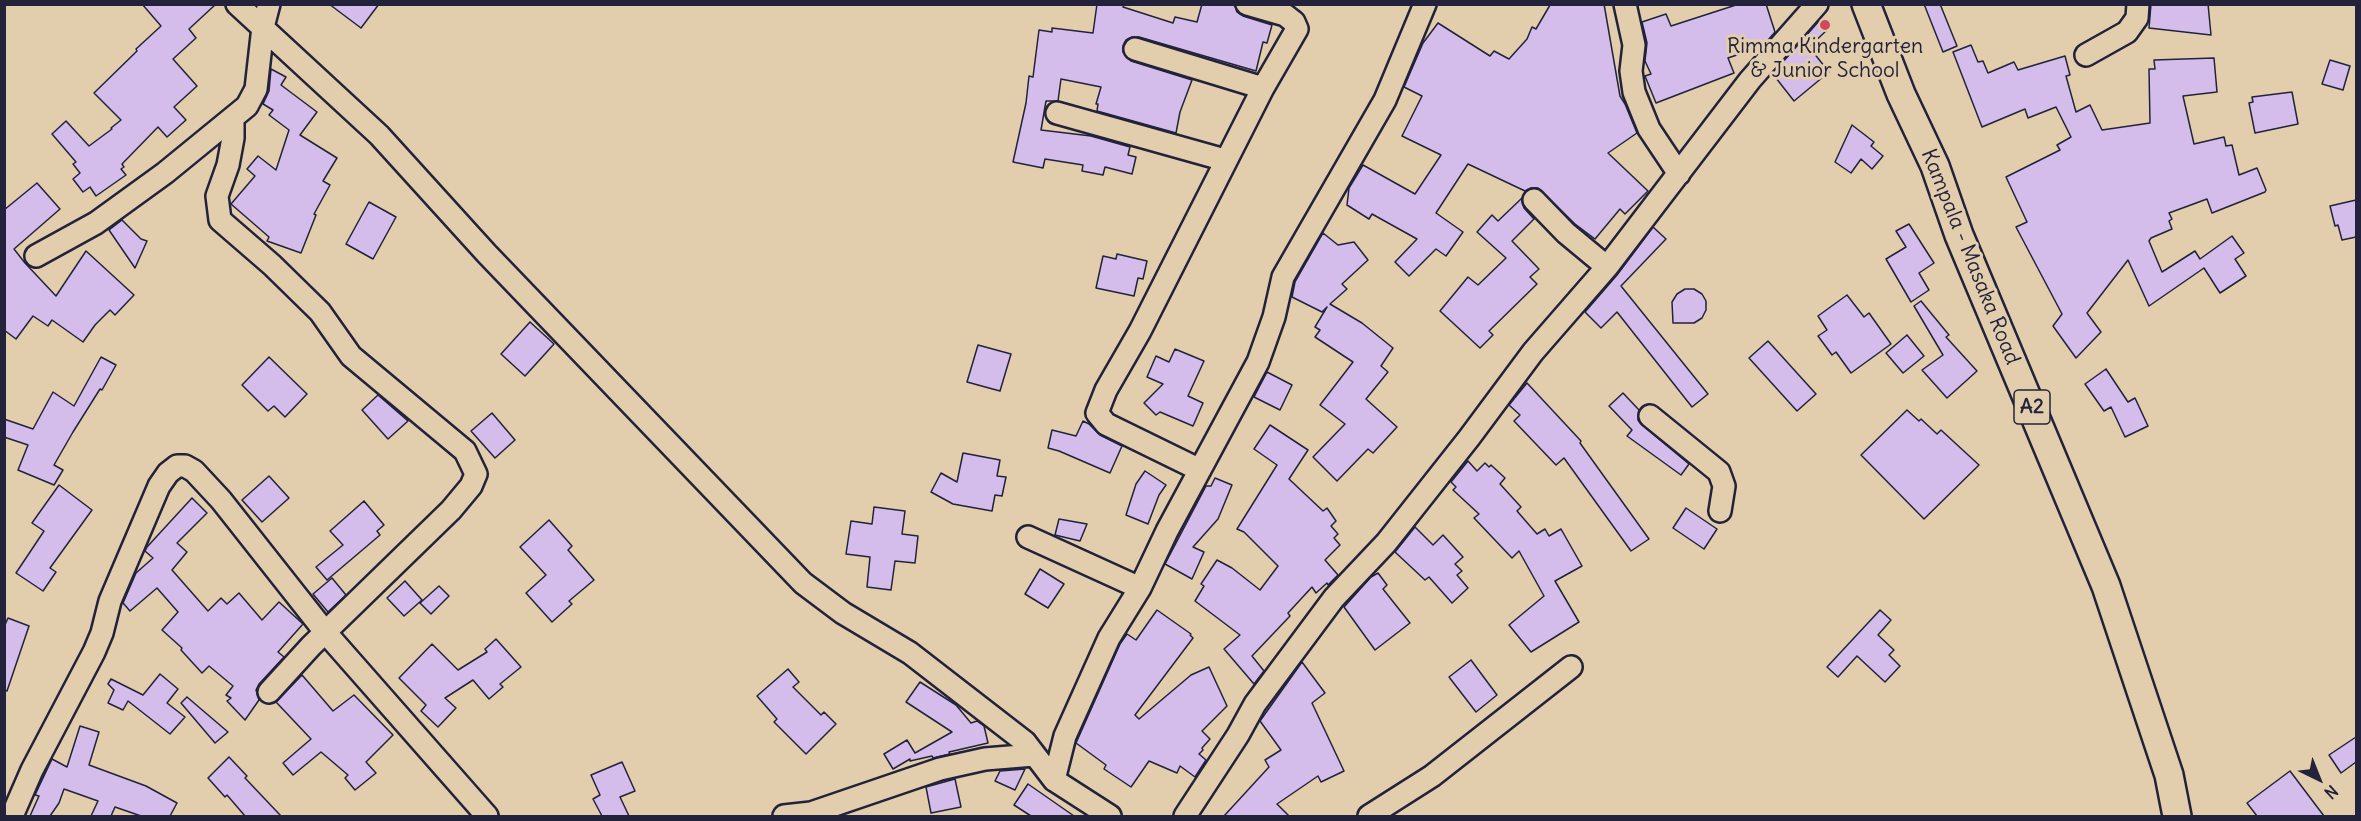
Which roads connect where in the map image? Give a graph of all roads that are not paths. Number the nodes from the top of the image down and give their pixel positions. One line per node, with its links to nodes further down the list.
1 (237, 4): 9 (street)
2 (269, 4): 9 (street)
3 (1247, 4): 12 (street)
4 (1425, 4): 21 (street)
5 (1624, 4): 16 (street)
6 (1817, 4): 16 (street)
7 (1866, 4): 36 (main road, Kampala - Masaka Road / A2)
8 (2138, 4): 11 (street)
9 (263, 27): 14 (street); 28 (street)
10 (1135, 49): 12 (street)
11 (2086, 55)
12 (1263, 88): 15 (street)
13 (1057, 112): 15 (street)
14 (232, 118): 18 (street); 25 (street)
15 (1225, 160): 21 (street)
16 (1679, 174): 19 (street)
17 (1534, 200): 19 (street)
18 (36, 256)
19 (1607, 267): 34 (street)
20 (1650, 416): 22 (street)
21 (1200, 470): 24 (street)
22 (1720, 511)
23 (1028, 537): 24 (street)
24 (1140, 588): 29 (street)
25 (326, 633): 27 (street); 30 (street); 31 (street)
26 (1571, 667): 35 (street)
27 (269, 692)
28 (1034, 755): 29 (street); 32 (street)
29 (1054, 780): 33 (street)
30 (12, 816)
31 (487, 816)
32 (784, 816)
33 (1110, 816)
34 (1185, 816)
35 (1369, 816)
36 (2177, 816)

